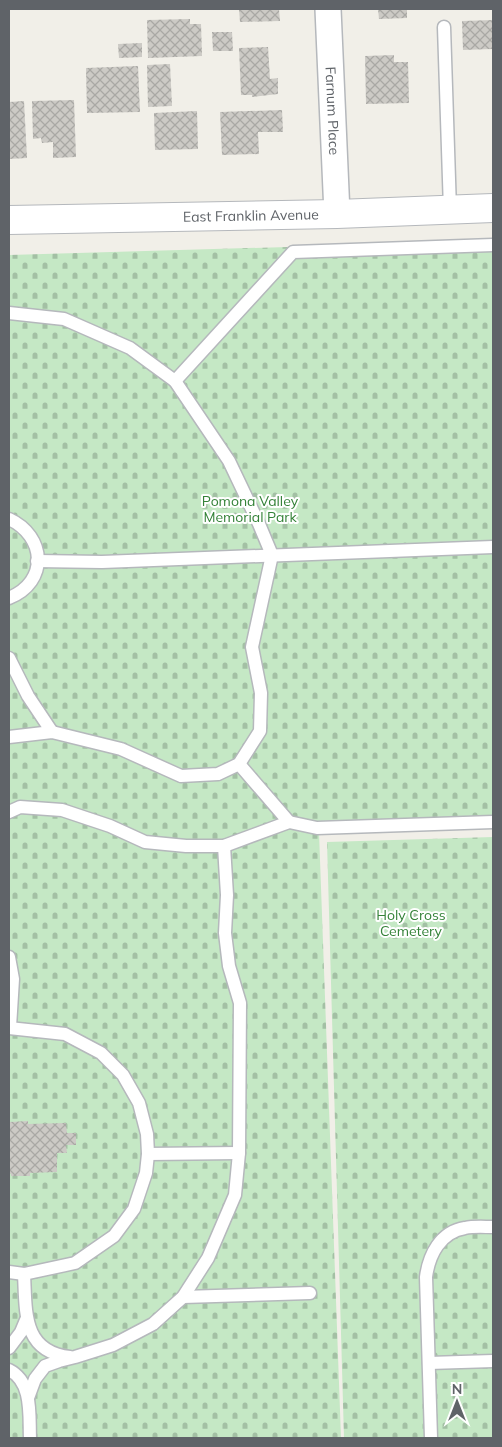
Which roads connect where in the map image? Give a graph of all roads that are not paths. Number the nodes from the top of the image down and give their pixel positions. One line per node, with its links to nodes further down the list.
1 (328, 9): 5 (street, Farnum Place)
2 (444, 27): 4 (lane)
3 (493, 208): 4 (street, East Franklin Avenue)
4 (450, 210): 5 (street, East Franklin Avenue)
5 (337, 214): 6 (street, East Franklin Avenue)
6 (9, 220)
7 (493, 245): 9 (lane)
8 (9, 312): 9 (lane)
9 (174, 381): 12 (lane)
10 (9, 519): 13 (lane)
11 (493, 547): 12 (lane)
12 (272, 555): 13 (lane); 18 (lane)
13 (38, 561): 14 (lane)
14 (9, 598)
15 (9, 658): 16 (lane)
16 (52, 732): 17 (lane); 18 (lane)
17 (9, 737)
18 (239, 764): 20 (lane)
19 (9, 812): 22 (lane)
20 (289, 822): 21 (lane); 22 (lane)
21 (493, 822)
22 (224, 846): 25 (lane)
23 (9, 957): 24 (lane)
24 (10, 1028): 26 (lane)
25 (239, 1153): 26 (lane); 31 (lane)
26 (148, 1154): 29 (lane)
27 (493, 1227): 36 (lane)
28 (9, 1272): 29 (lane)
29 (24, 1274): 32 (lane)
30 (310, 1293): 31 (lane)
31 (183, 1297): 34 (lane)
32 (26, 1320): 33 (lane); 34 (lane)
33 (9, 1348)
34 (75, 1357): 38 (lane)
35 (493, 1361): 36 (lane)
36 (429, 1363): 40 (lane)
37 (9, 1370): 38 (lane)
38 (28, 1398): 39 (lane)
39 (30, 1438)
40 (431, 1438)

